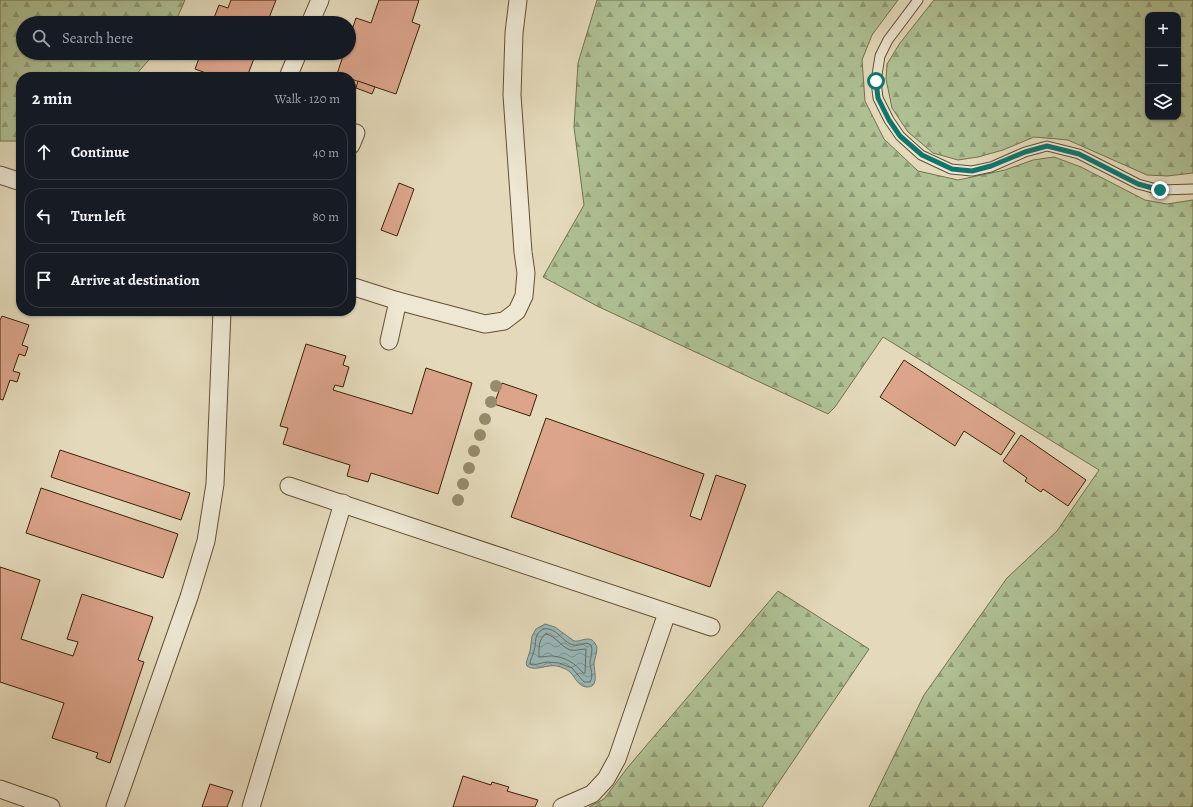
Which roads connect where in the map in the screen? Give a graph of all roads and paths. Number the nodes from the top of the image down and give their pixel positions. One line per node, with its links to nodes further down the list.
1 (320, 0): 4 (street)
2 (518, 0): 11 (street)
3 (918, 0): 9 (lane)
4 (313, 16)
5 (295, 60): 6 (street)
6 (290, 72)
7 (0, 175): 8 (street)
8 (16, 180)
9 (1193, 189)
10 (356, 287): 11 (street)
11 (398, 300): 13 (street)
12 (222, 316): 20 (street)
13 (389, 341)
14 (289, 486): 15 (street)
15 (343, 503): 16 (street); 21 (street)
16 (667, 613): 17 (street); 22 (street)
17 (711, 627)
18 (0, 789): 19 (street)
19 (51, 807)
20 (115, 807)
21 (251, 807)
22 (562, 807)

